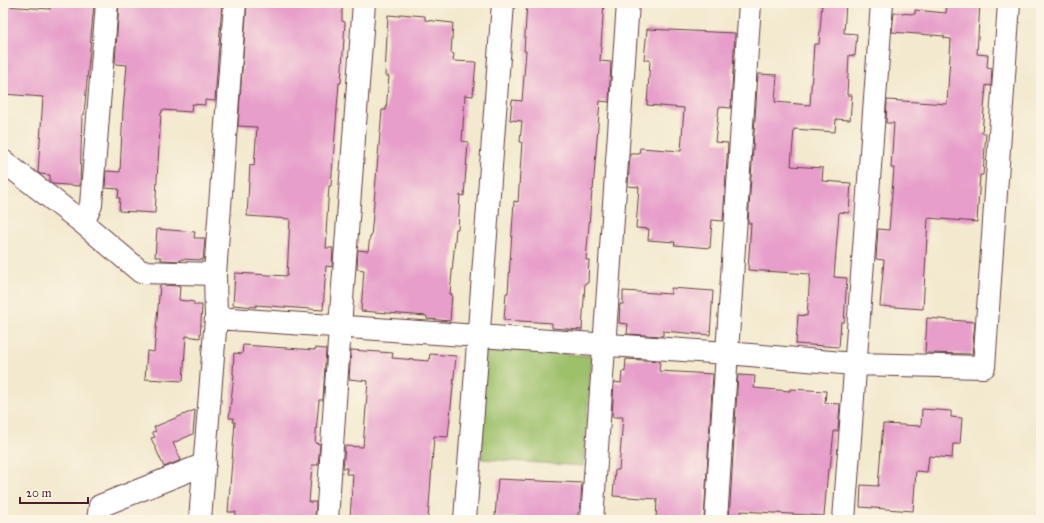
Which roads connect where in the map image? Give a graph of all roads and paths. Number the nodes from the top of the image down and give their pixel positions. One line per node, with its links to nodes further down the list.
1 (107, 3): 10 (street)
2 (235, 3): 11 (street)
3 (364, 3): 13 (street)
4 (503, 3): 14 (street)
5 (628, 3): 15 (street)
6 (750, 3): 16 (street)
7 (882, 3): 17 (street)
8 (1010, 3): 17 (street)
9 (3, 161): 10 (street)
10 (83, 223): 11 (street)
11 (215, 274): 12 (street)
12 (216, 318): 13 (street); 18 (street)
13 (340, 327): 14 (street); 21 (street)
14 (478, 336): 15 (street); 22 (street)
15 (605, 345): 16 (street); 23 (street)
16 (727, 353): 17 (street); 24 (street)
17 (854, 364): 25 (street)
18 (205, 464): 19 (street); 20 (street)
19 (98, 520)
20 (200, 520)
21 (327, 520)
22 (465, 520)
23 (592, 520)
24 (716, 520)
25 (844, 520)

